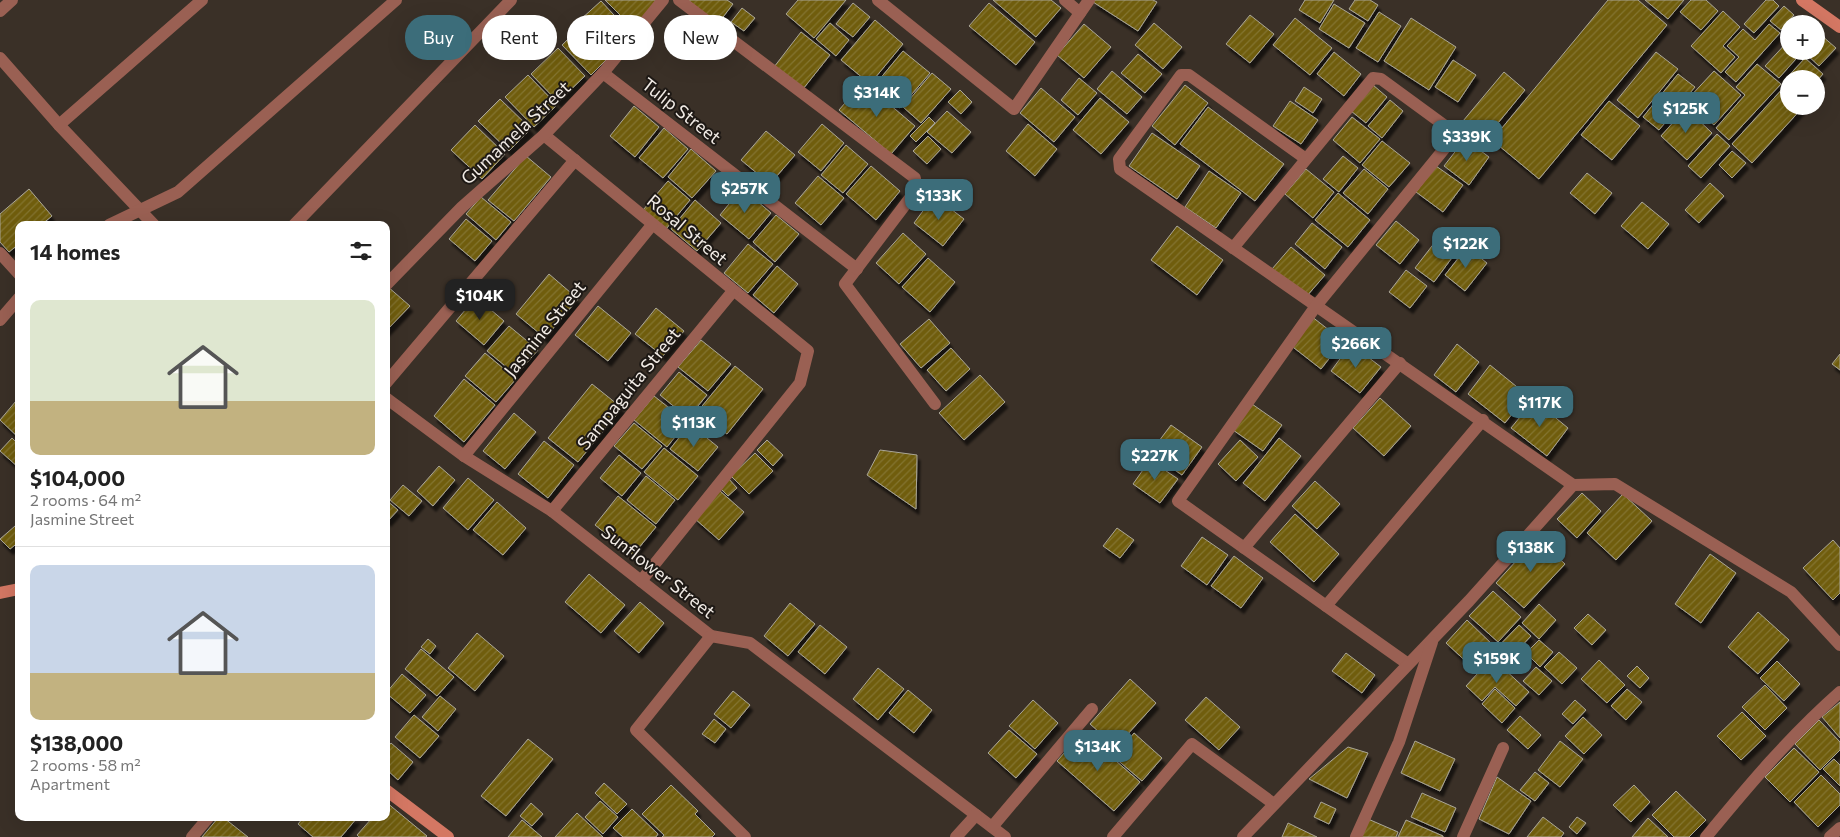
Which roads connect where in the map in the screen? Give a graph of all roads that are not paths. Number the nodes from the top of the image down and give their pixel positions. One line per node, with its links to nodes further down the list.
1 (12, 0): 11 (street)
2 (202, 0): 16 (street)
3 (396, 0): 20 (street)
4 (510, 0): 23 (street)
5 (664, 0): 15 (street, Gumamela Street)
6 (679, 0): 27 (street)
7 (878, 0): 12 (street)
8 (1065, 0): 12 (street)
9 (1089, 0): 12 (street)
10 (1802, 0): 13 (street)
11 (0, 11)
12 (1080, 13)
13 (1840, 27)
14 (0, 58): 16 (street)
15 (603, 73): 17 (street, Gumamela Street); 27 (street, Tulip Street)
16 (59, 125): 20 (street)
17 (544, 136): 19 (street, Rosal Street); 29 (street, Gumamela Street)
18 (1306, 159): 25 (street); 25 (street); 32 (street)
19 (575, 160): 24 (street, Rosal Street); 35 (street)
20 (139, 210): 21 (street); 22 (street)
21 (117, 221)
22 (150, 221)
23 (298, 221)
24 (652, 224): 30 (street, Rosal Street); 39 (street, Jasmine Street)
25 (1233, 248): 32 (street)
26 (0, 253): 28 (street)
27 (857, 269): 37 (street)
28 (15, 270)
29 (390, 281)
30 (733, 291): 41 (street, Sampaguita Street); 43 (street, Rosal Street)
31 (15, 303): 33 (street)
32 (1316, 306): 34 (street); 42 (street)
33 (0, 320)
34 (1400, 363): 38 (street); 42 (street)
35 (390, 378)
36 (390, 401): 39 (street, Sunflower Street)
37 (935, 404)
38 (1483, 420): 40 (street); 46 (street)
39 (464, 456): 41 (street, Sunflower Street)
40 (1573, 485): 48 (street); 49 (street)
41 (552, 510): 43 (street, Sunflower Street)
42 (1244, 548): 46 (street)
43 (642, 581): 47 (street, Sunflower Street)
44 (15, 590): 45 (street)
45 (0, 593)
46 (1326, 606): 50 (street)
47 (711, 636): 56 (street, Sunflower Street); 63 (street)
48 (1433, 638): 50 (street); 68 (street)
49 (1840, 645)
50 (1408, 664): 55 (street)
51 (1840, 692): 69 (street)
52 (1092, 709): 58 (street)
53 (1503, 748): 60 (street)
54 (390, 793): 62 (street)
55 (1274, 804): 66 (street); 67 (street)
56 (976, 815): 58 (street, Sunflower Street); 64 (street)
57 (205, 821): 61 (street)
58 (992, 827): 65 (street, Sunflower Street)
59 (1840, 828): 70 (street)
60 (1469, 835)
61 (192, 837)
62 (448, 837)
63 (745, 837)
64 (956, 837)
65 (1005, 837)
66 (1114, 837)
67 (1242, 837)
68 (1356, 837)
69 (1706, 837)
70 (1830, 837)

